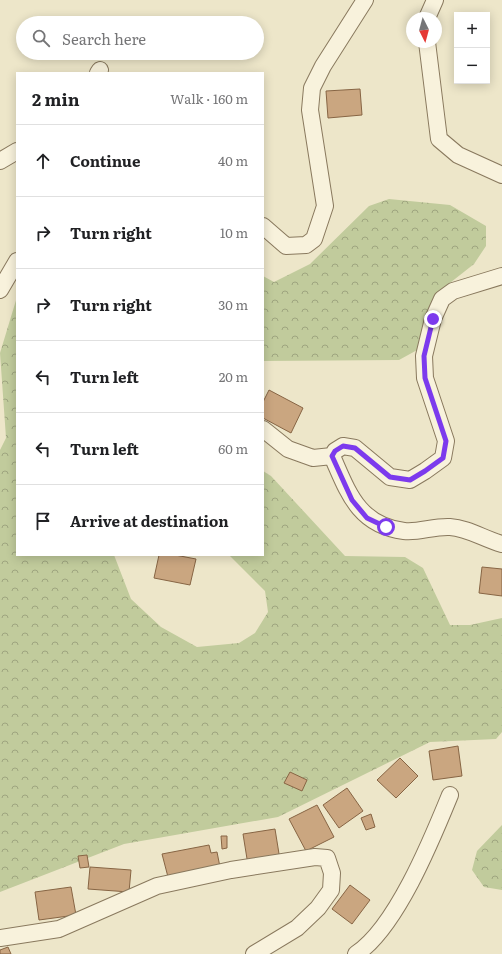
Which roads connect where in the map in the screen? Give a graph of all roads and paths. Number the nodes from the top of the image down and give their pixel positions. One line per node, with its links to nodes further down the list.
1 (365, 0): 8 (street)
2 (436, 0): 3 (street)
3 (430, 12)
4 (428, 48): 7 (street)
5 (16, 152): 6 (street)
6 (0, 161)
7 (502, 175)
8 (264, 227)
9 (16, 262): 11 (street)
10 (502, 276): 13 (street)
11 (0, 290)
12 (264, 430): 13 (street)
13 (332, 456): 14 (street)
14 (502, 544)
15 (450, 795): 18 (street)
16 (0, 938): 17 (street)
17 (254, 954)
18 (356, 954)

